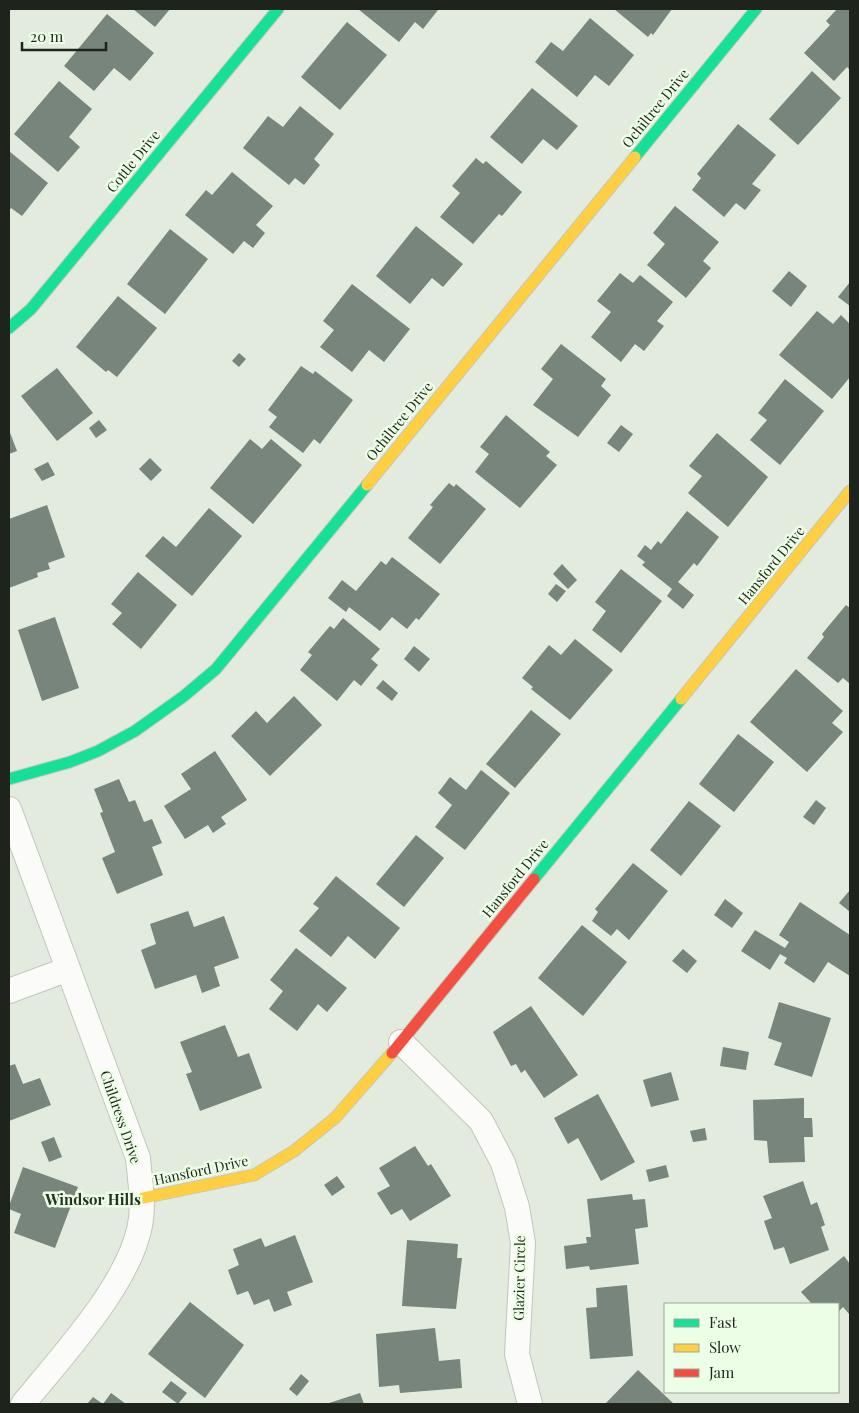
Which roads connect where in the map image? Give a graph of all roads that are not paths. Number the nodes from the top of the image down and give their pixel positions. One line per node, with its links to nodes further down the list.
1 (278, 9): 3 (street, Cottle Drive)
2 (756, 9): 5 (street, Ochiltree Drive)
3 (9, 328)
4 (850, 491): 9 (street, Hansford Drive)
5 (9, 779)
6 (9, 810): 7 (street, Childress Drive)
7 (68, 969): 8 (street); 10 (street, Childress Drive)
8 (9, 991)
9 (401, 1042): 10 (street, Hansford Drive); 12 (street, Glazier Circle)
10 (143, 1198): 11 (street, Childress Drive)
11 (23, 1404)
12 (530, 1404)

